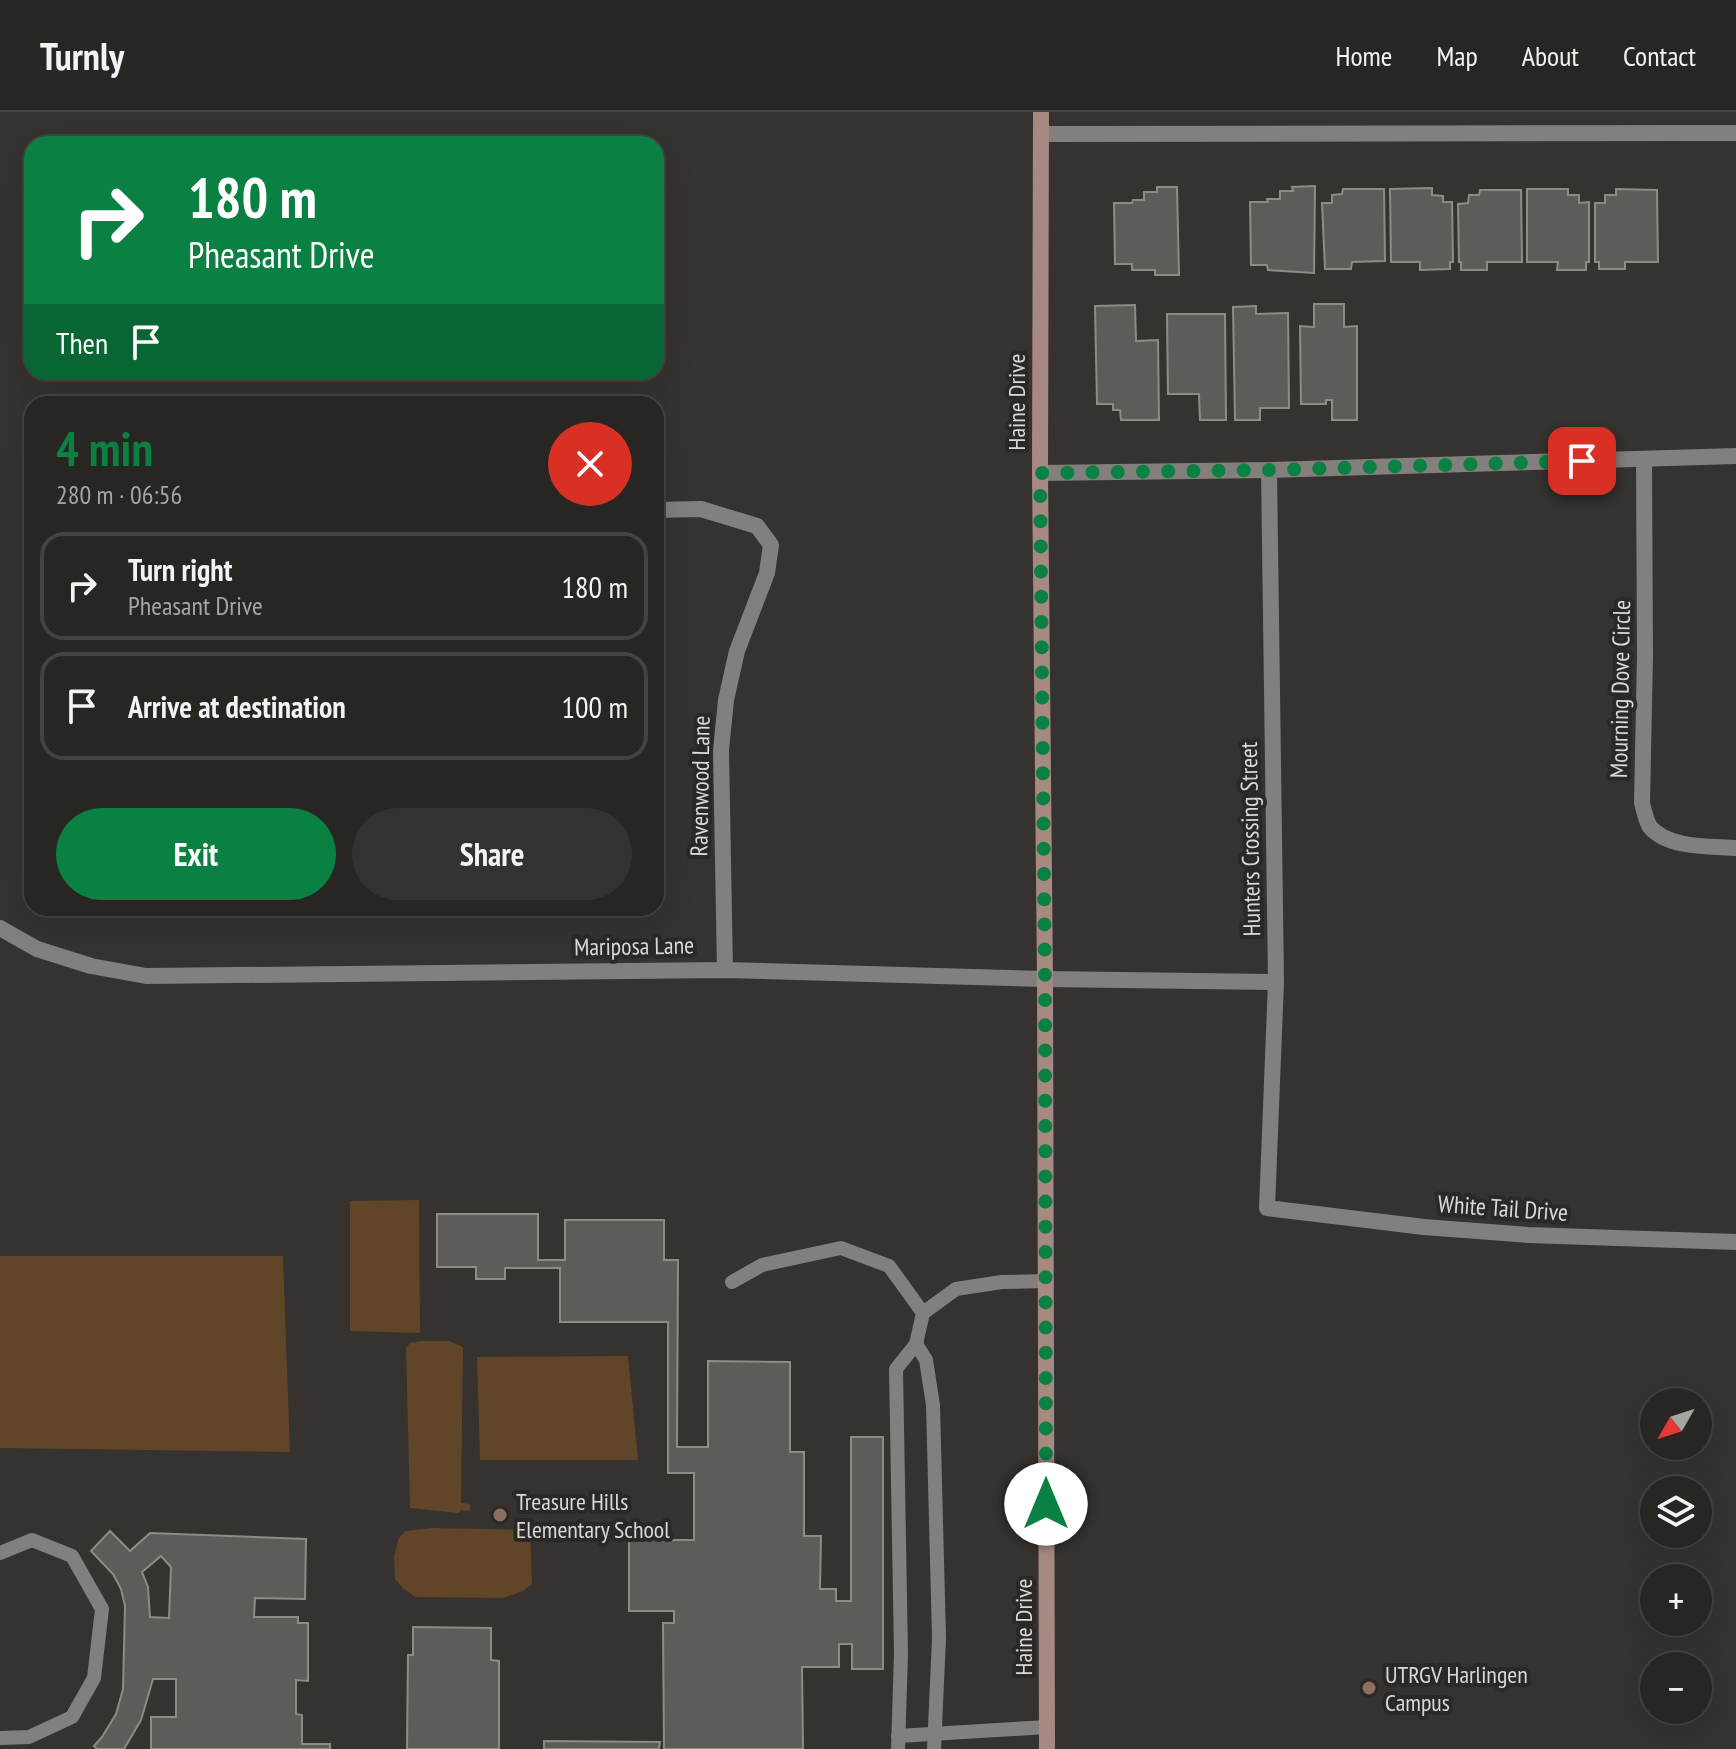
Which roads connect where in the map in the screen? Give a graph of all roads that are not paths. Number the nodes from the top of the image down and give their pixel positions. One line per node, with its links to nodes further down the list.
1 (1041, 112): 3 (street, Haine Drive)
2 (1736, 133): 3 (street)
3 (1041, 134): 7 (street, Haine Drive)
4 (1736, 456): 5 (street)
5 (1644, 459): 6 (street); 9 (street, Mourning Dove Circle)
6 (1269, 470): 7 (street); 13 (street, Hunters Crossing Street)
7 (1040, 473): 12 (street, Haine Drive)
8 (664, 510): 11 (street, Ravenwood Lane)
9 (1736, 848)
10 (0, 928): 11 (street, Mariposa Lane)
11 (725, 970): 12 (street, Mariposa Lane)
12 (1045, 979): 13 (street, Mariposa Lane); 16 (street, Haine Drive)
13 (1276, 982): 14 (street, Hunters Crossing Street)
14 (1267, 1208): 15 (street, White Tail Drive)
15 (1736, 1242)
16 (1046, 1281): 18 (lane); 21 (street, Haine Drive)
17 (732, 1282): 18 (lane)
18 (923, 1313): 19 (lane)
19 (916, 1344): 23 (lane); 24 (lane)
20 (0, 1553): 22 (lane)
21 (1047, 1727): 23 (lane); 25 (street, Haine Drive)
22 (0, 1738)
23 (934, 1741): 24 (lane)
24 (898, 1743)
25 (1047, 1749)

